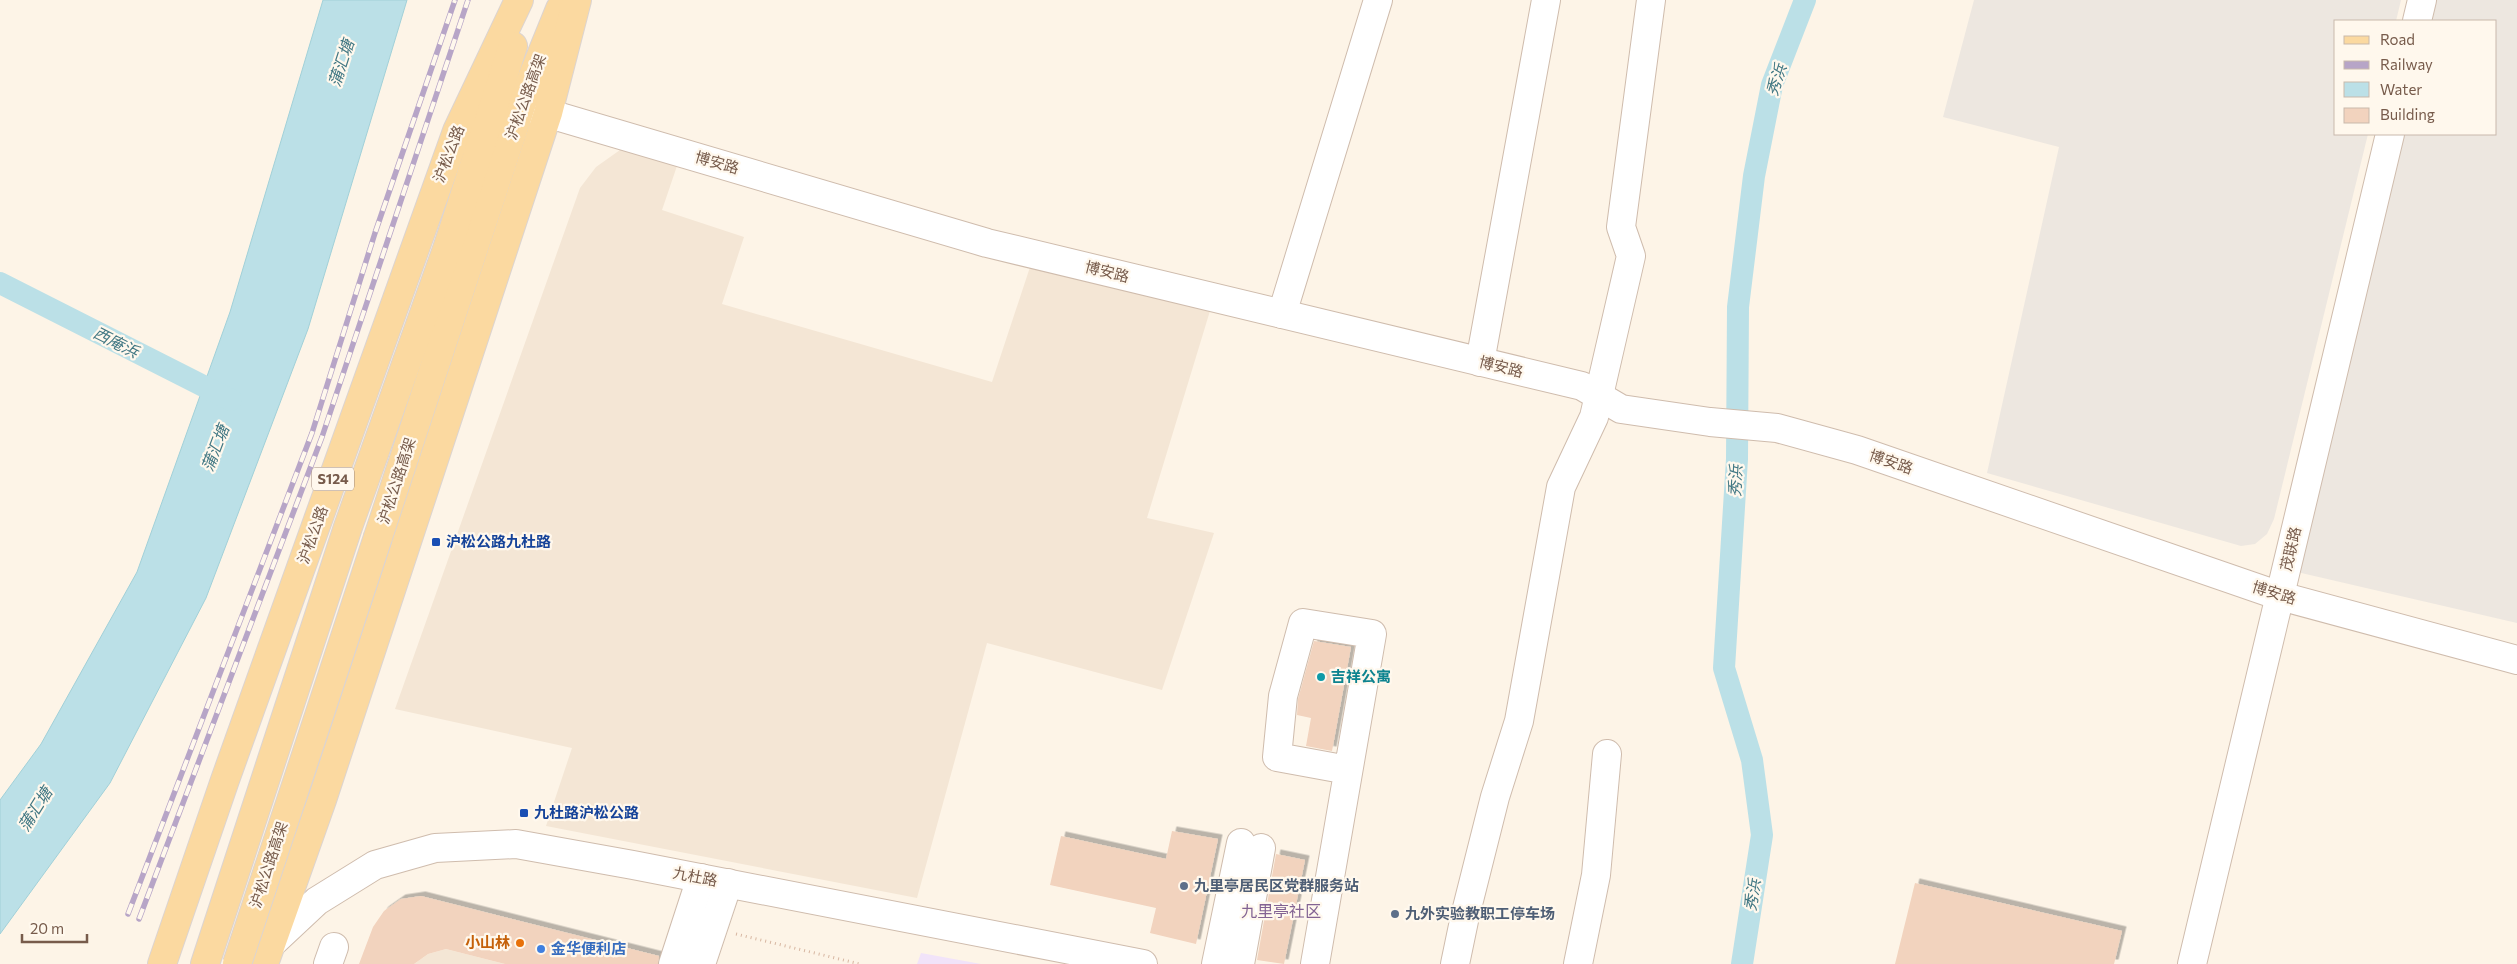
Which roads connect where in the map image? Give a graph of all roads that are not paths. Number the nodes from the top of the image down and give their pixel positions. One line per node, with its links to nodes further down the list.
1 (519, 0): 10 (main road, 沪松公路 / S124)
2 (528, 0): 10 (main road, 沪松公路高架)
3 (564, 0): 10 (main road, 沪松公路高架)
4 (577, 0): 11 (main road)
5 (1378, 0): 13 (street)
6 (1546, 0): 14 (street)
7 (1651, 0): 15 (street)
8 (2422, 0): 9 (street)
9 (2416, 20)
10 (497, 99): 11 (street, 博安路); 23 (main road, 沪松公路 / S124); 24 (main road, 沪松公路高架); 25 (main road, 沪松公路高架, bridge)
11 (548, 113): 13 (street, 博安路); 22 (main road)
12 (2390, 135): 16 (street, 茂联路)
13 (1282, 314): 14 (street, 博安路)
14 (1480, 362): 15 (street, 博安路)
15 (1599, 396): 16 (street, 博安路); 32 (street)
16 (2280, 596): 17 (street, 博安路); 34 (street, 茂联路)
17 (2517, 660)
18 (1607, 754): 33 (street)
19 (1348, 770): 19 (street); 31 (street)
20 (702, 878): 21 (street, 九杜路); 22 (street, 九杜路); 26 (street)
21 (728, 883): 27 (street); 28 (street, 九杜路)
22 (267, 954): 25 (main road)
23 (162, 964)
24 (206, 964)
25 (236, 964)
26 (673, 964)
27 (701, 964)
28 (1143, 964)
29 (1216, 964): 30 (street)
30 (1240, 964)
31 (1315, 964)
32 (1455, 964)
33 (1578, 964)
34 (2192, 964)

